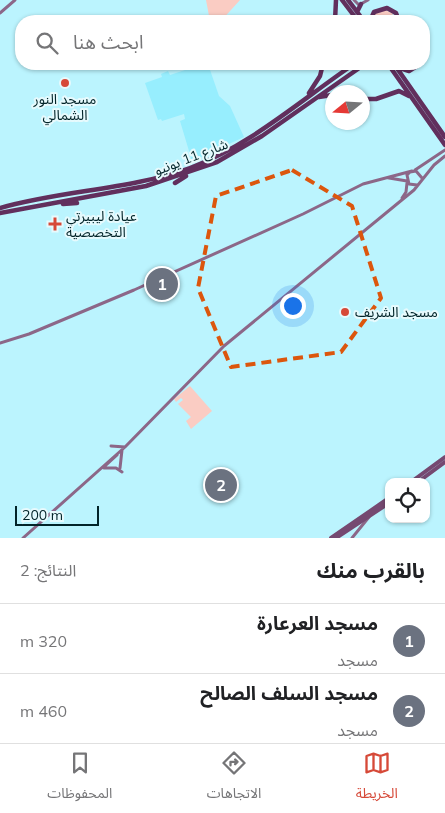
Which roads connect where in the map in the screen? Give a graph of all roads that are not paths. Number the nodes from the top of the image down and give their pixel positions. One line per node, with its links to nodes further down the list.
1 (15, 0): 9 (main road)
2 (336, 0): 10 (highway)
3 (342, 0): 11 (highway)
4 (348, 0): 8 (highway)
5 (354, 0): 7 (main road)
6 (368, 0): 7 (main road)
7 (361, 4): 8 (highway)
8 (357, 12): 12 (highway)
9 (0, 13)
10 (335, 15)
11 (353, 15)
12 (359, 15)
13 (373, 15): 14 (highway)
14 (396, 15)
15 (321, 70): 24 (highway)
16 (346, 70): 24 (highway, شارع 11 يونيو)
17 (356, 70): 23 (highway, شارع 11 يونيو)
18 (392, 70): 22 (highway)
19 (399, 70): 25 (highway)
20 (325, 97): 23 (highway)
21 (370, 99): 22 (highway)
22 (413, 99): 26 (highway)
23 (311, 100): 24 (highway, شارع 11 يونيو)
24 (304, 101): 30 (highway, شارع 11 يونيو); 36 (highway, شارع 11 يونيو)
25 (445, 137)
26 (445, 145)
27 (445, 150): 29 (main road)
28 (445, 156): 31 (main road)
29 (413, 170): 31 (main road); 32 (main road); 33 (main road)
30 (193, 172): 34 (highway); 36 (highway, شارع 11 يونيو)
31 (422, 178): 35 (main road)
32 (376, 180): 33 (main road); 42 (main road)
33 (407, 182): 35 (main road); 38 (main road)
34 (175, 184)
35 (419, 184): 38 (main road)
36 (94, 193): 37 (highway, شارع 11 يونيو); 40 (highway, شارع 11 يونيو)
37 (55, 202): 39 (highway); 41 (highway, شارع 11 يونيو)
38 (398, 202): 44 (main road)
39 (76, 203)
40 (0, 208)
41 (0, 213)
42 (0, 343)
43 (111, 446): 44 (main road)
44 (124, 448): 45 (main road); 48 (main road)
45 (117, 454): 48 (main road); 53 (main road)
46 (445, 457): 49 (main road)
47 (445, 462): 50 (main road)
48 (104, 468): 53 (main road)
49 (417, 478)
50 (423, 478)
51 (385, 501): 56 (main road)
52 (385, 506): 54 (main road)
53 (50, 516): 55 (main road)
54 (369, 516): 57 (main road); 58 (main road)
55 (24, 538)
56 (331, 538)
57 (336, 538)
58 (352, 538)

